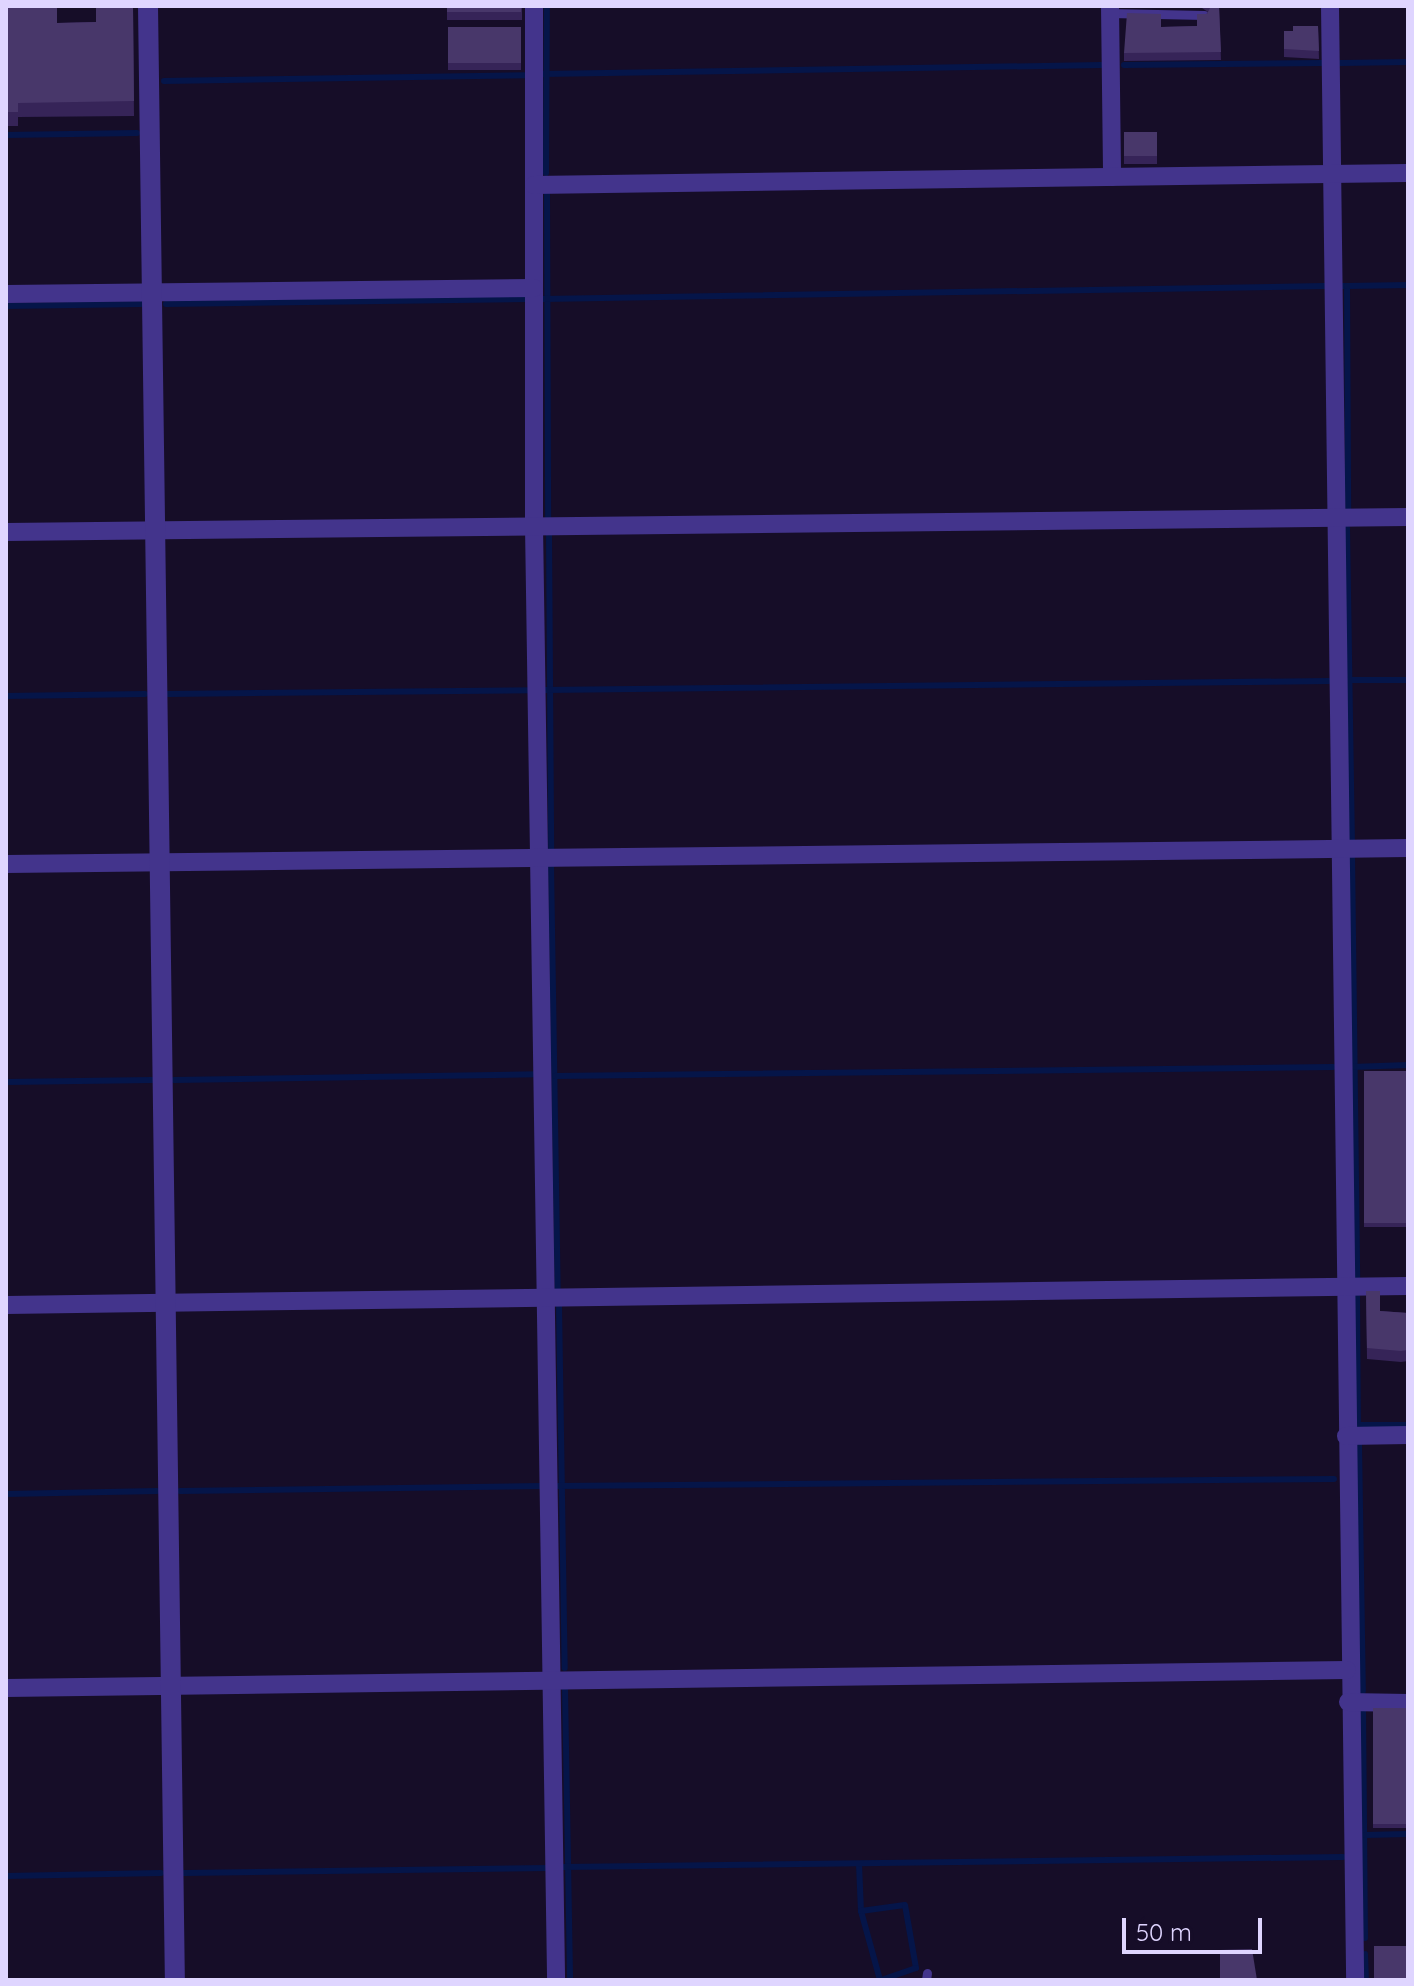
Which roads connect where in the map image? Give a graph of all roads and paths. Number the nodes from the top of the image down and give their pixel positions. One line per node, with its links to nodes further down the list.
1 (148, 6): 11 (street)
2 (534, 6): 9 (street)
3 (1330, 6): 7 (street)
4 (1110, 10): 5 (lane); 8 (street)
5 (1204, 15)
6 (1408, 173): 7 (street)
7 (1332, 174): 8 (street); 14 (street)
8 (1112, 177): 9 (street)
9 (534, 185): 10 (street)
10 (534, 288): 11 (street); 15 (street)
11 (153, 291): 12 (street); 16 (street)
12 (6, 294)
13 (1408, 517): 14 (street)
14 (1337, 519): 15 (street); 19 (street)
15 (534, 526): 16 (street); 20 (street)
16 (157, 530): 17 (street); 21 (street)
17 (6, 532)
18 (1408, 848): 19 (street)
19 (1339, 849): 20 (street); 24 (street)
20 (542, 859): 21 (street); 25 (street)
21 (161, 862): 22 (street); 26 (street)
22 (6, 864)
23 (1408, 1286): 24 (street)
24 (1345, 1287): 25 (street); 29 (street)
25 (546, 1297): 26 (street); 31 (street)
26 (165, 1303): 27 (street); 32 (street)
27 (6, 1305)
28 (1408, 1435): 29 (street)
29 (1346, 1436): 30 (street)
30 (1347, 1670): 31 (street); 34 (street)
31 (553, 1679): 32 (street); 37 (street)
32 (169, 1686): 33 (street); 36 (street)
33 (6, 1688)
34 (1348, 1702): 35 (street); 38 (street)
35 (1408, 1703)
36 (175, 1980)
37 (556, 1980)
38 (1355, 1980)

